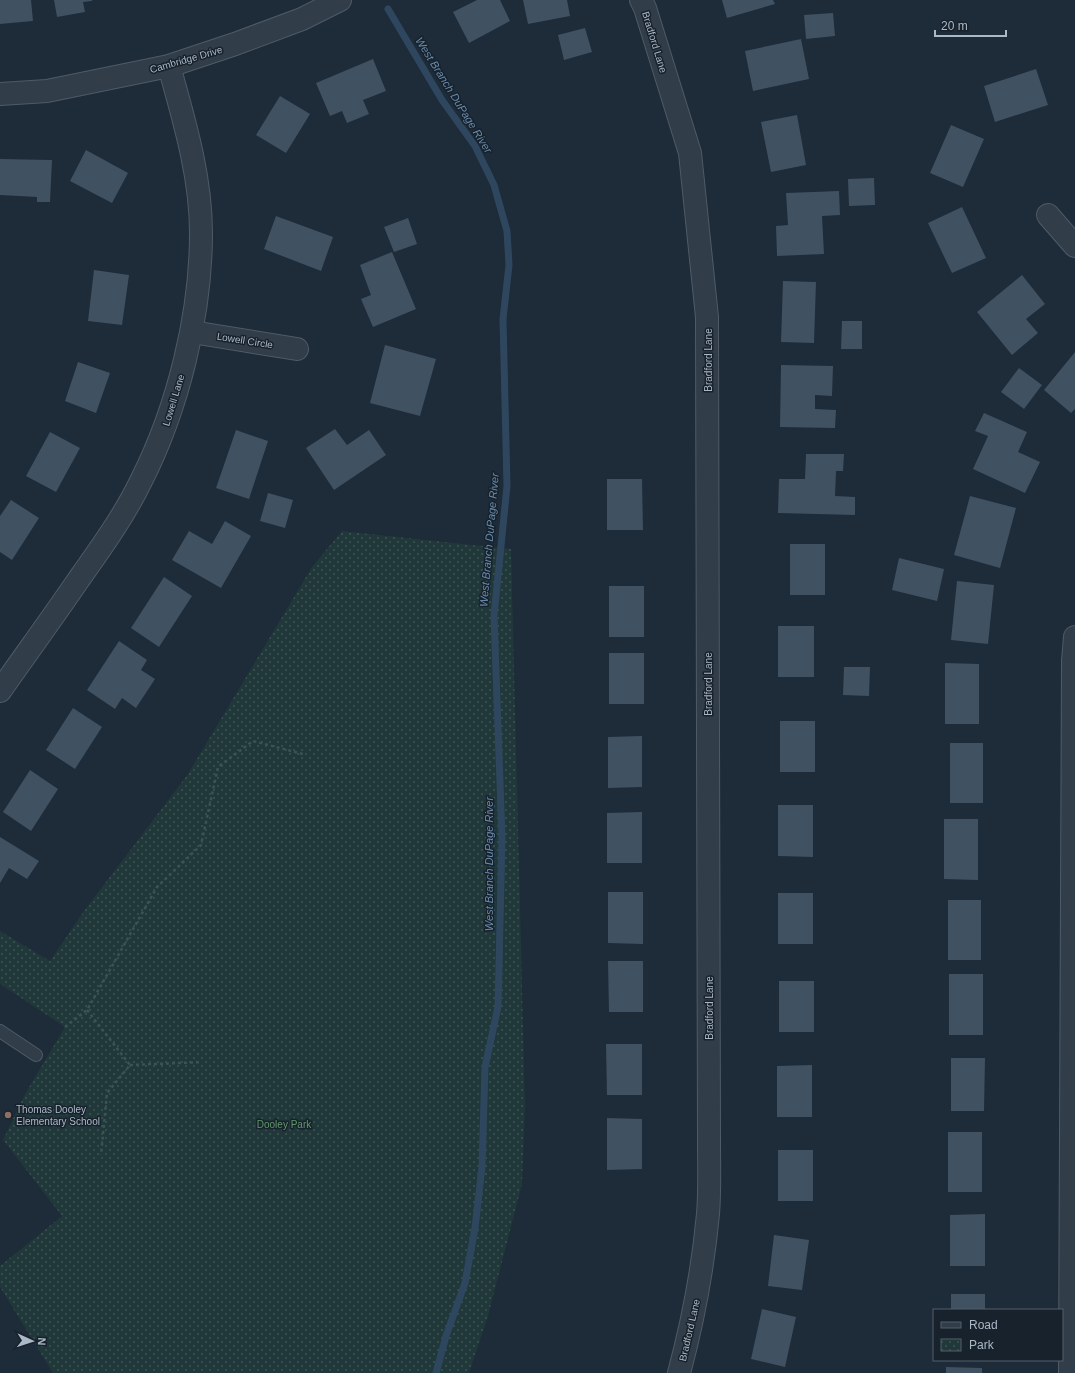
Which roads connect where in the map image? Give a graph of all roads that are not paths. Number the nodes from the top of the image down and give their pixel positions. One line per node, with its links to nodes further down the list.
1 (340, 0): 3 (street, Cambridge Drive)
2 (641, 0): 13 (street, Bradford Lane)
3 (169, 66): 4 (street, Cambridge Drive); 7 (street, Lowell Lane)
4 (0, 94)
5 (1048, 215): 6 (street)
6 (1075, 246)
7 (192, 332): 8 (street, Lowell Circle); 10 (street, Lowell Lane)
8 (297, 349)
9 (1075, 637): 14 (street)
10 (0, 691)
11 (0, 1031): 12 (lane)
12 (36, 1056)
13 (678, 1373)
14 (1070, 1373)

